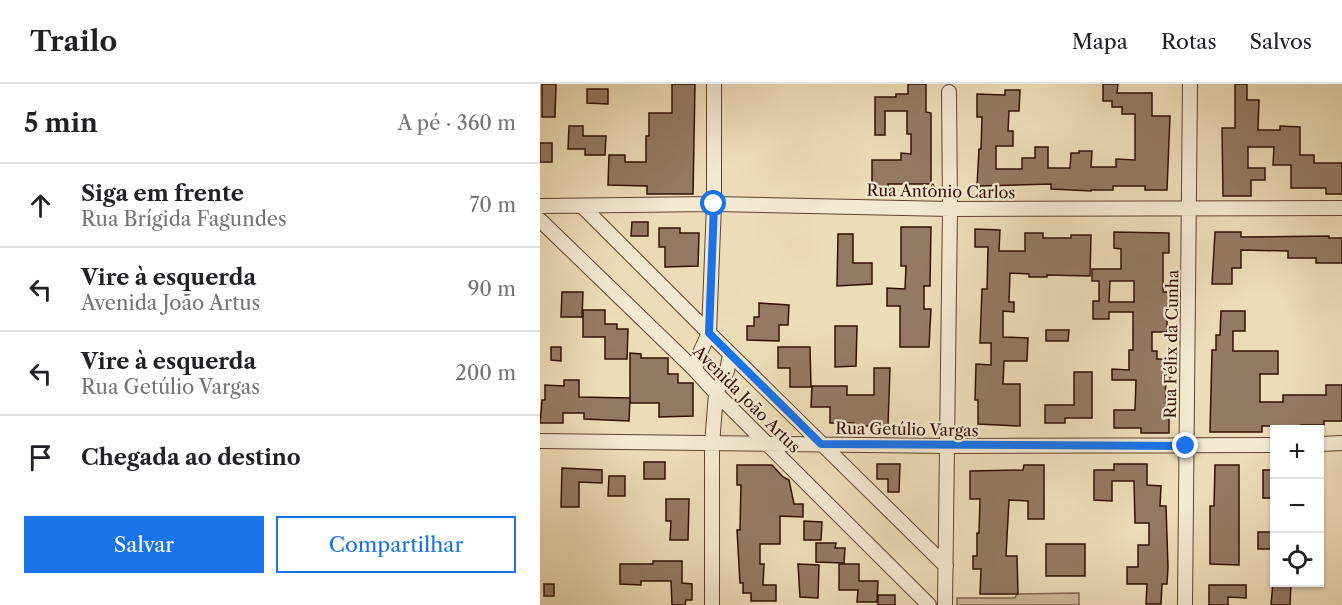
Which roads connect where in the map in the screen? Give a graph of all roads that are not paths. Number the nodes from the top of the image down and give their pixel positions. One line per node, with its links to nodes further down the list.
1 (714, 84): 4 (street)
2 (1190, 84): 7 (street, Rua Félix da Cunha)
3 (949, 92): 9 (street)
4 (714, 204): 6 (street, Rua Antônio Carlos); 9 (street, Rua Antônio Carlos); 11 (street)
5 (540, 206): 6 (street, Rua Antônio Carlos)
6 (583, 207): 11 (street, Avenida João Artus)
7 (1190, 208): 8 (street, Rua Antônio Carlos); 9 (street, Rua Antônio Carlos); 23 (street, Rua Félix da Cunha)
8 (1342, 208)
9 (950, 209): 22 (street)
10 (540, 220): 13 (street, Avenida João Artus)
11 (709, 333): 12 (street, Avenida João Artus); 13 (street)
12 (730, 354): 14 (street); 16 (street, Avenida João Artus)
13 (695, 370): 14 (street, Avenida João Artus)
14 (716, 393): 19 (street); 20 (street, Avenida João Artus)
15 (540, 441): 19 (street, Rua Getúlio Vargas)
16 (821, 444): 20 (street, Rua Getúlio Vargas); 22 (street, Rua Getúlio Vargas); 24 (street, Avenida João Artus)
17 (1324, 444): 18 (street)
18 (1342, 444)
19 (712, 445): 20 (street, Rua Getúlio Vargas); 25 (street)
20 (769, 445): 26 (street, Avenida João Artus)
21 (1270, 445): 23 (street, Rua Getúlio Vargas)
22 (948, 446): 23 (street, Rua Getúlio Vargas); 24 (street)
23 (1186, 446): 28 (street, Rua Félix da Cunha)
24 (946, 566): 27 (street)
25 (712, 605)
26 (928, 605)
27 (945, 605)
28 (1185, 605)

